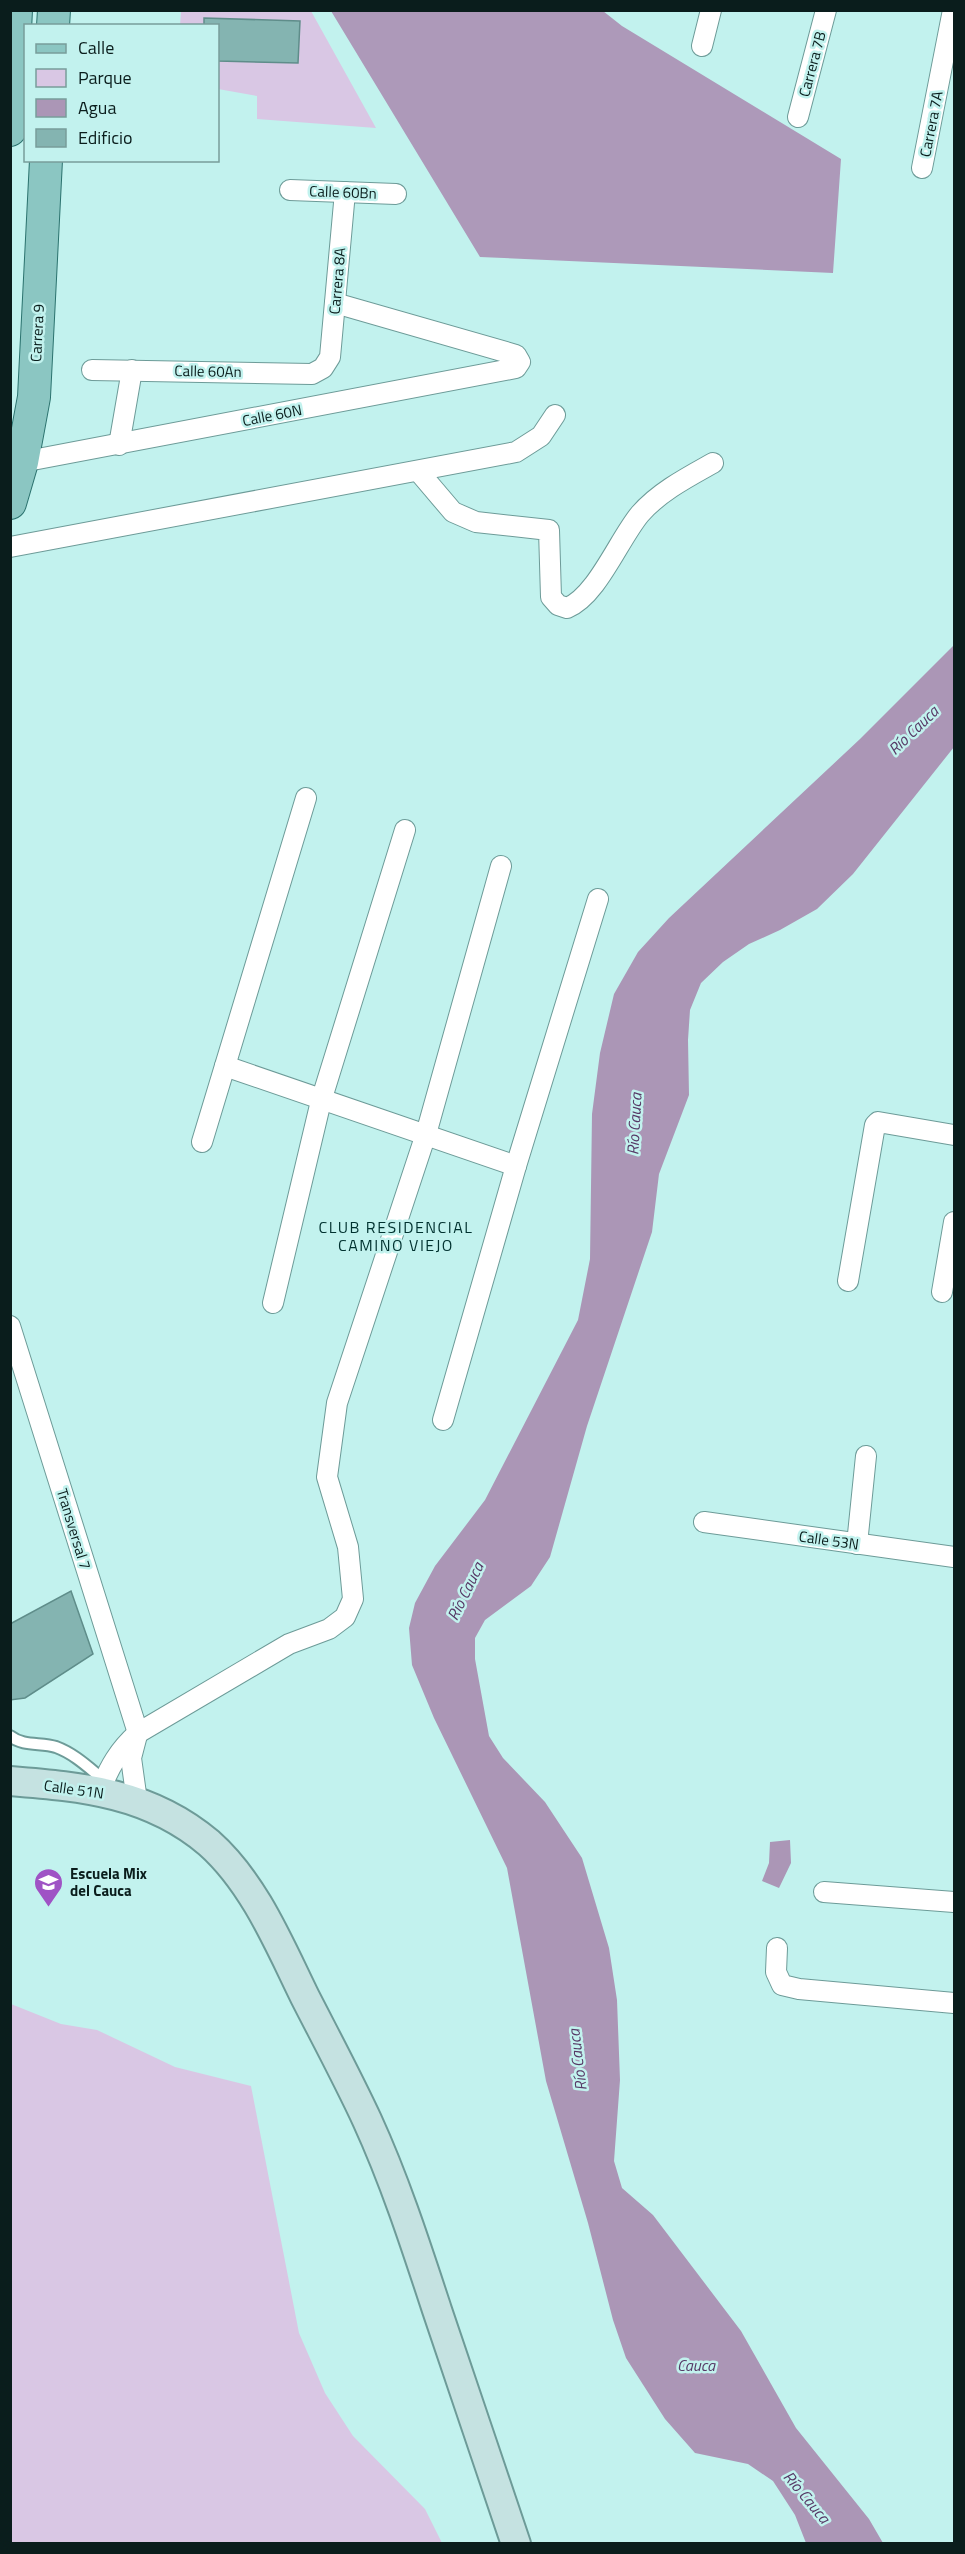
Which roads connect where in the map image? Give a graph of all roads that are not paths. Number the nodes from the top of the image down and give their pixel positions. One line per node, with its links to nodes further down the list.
1 (15, 10): 7 (main road)
2 (711, 10): 5 (street)
3 (826, 10): 6 (street, Carrera 7B)
4 (953, 10): 9 (street, Carrera 7A)
5 (702, 46)
6 (798, 117)
7 (10, 130)
8 (46, 162): 19 (main road, Carrera 9)
9 (922, 168)
10 (290, 190): 11 (street, Calle 60Bn)
11 (345, 192): 12 (street, Calle 60Bn); 13 (street, Carrera 8A)
12 (396, 194)
13 (335, 303): 14 (street, Carrera 8A); 18 (street, Calle 60N)
14 (323, 368): 16 (street, Calle 60An)
15 (92, 370): 16 (street, Calle 60An)
16 (132, 370): 18 (street)
17 (555, 415): 21 (street)
18 (119, 445): 19 (street, Calle 60N)
19 (22, 462): 22 (main road, Carrera 9)
20 (712, 463): 21 (street)
21 (419, 472): 23 (street)
22 (10, 503)
23 (10, 547)
24 (306, 798): 28 (street)
25 (405, 830): 29 (street)
26 (501, 866): 30 (street)
27 (598, 900): 33 (street)
28 (225, 1066): 29 (street); 32 (street)
29 (321, 1101): 30 (street); 37 (street)
30 (426, 1134): 33 (street); 44 (street)
31 (954, 1136): 35 (street)
32 (202, 1142)
33 (516, 1166): 39 (street)
34 (954, 1222): 36 (street)
35 (848, 1281)
36 (942, 1292)
37 (273, 1303)
38 (10, 1326): 44 (street, Transversal 7)
39 (443, 1420)
40 (867, 1456): 42 (street)
41 (704, 1522): 42 (street, Calle 53N)
42 (857, 1544): 43 (street, Calle 53N)
43 (954, 1557)
44 (138, 1733): 47 (street); 48 (street)
45 (10, 1736): 47 (lane)
46 (10, 1781): 47 (main road, Calle 51N)
47 (102, 1785): 48 (main road, Calle 51N)
48 (137, 1801): 53 (main road, Calle 51N)
49 (824, 1892): 50 (street)
50 (954, 1902)
51 (777, 1948): 52 (street)
52 (954, 2003)
53 (516, 2544)

